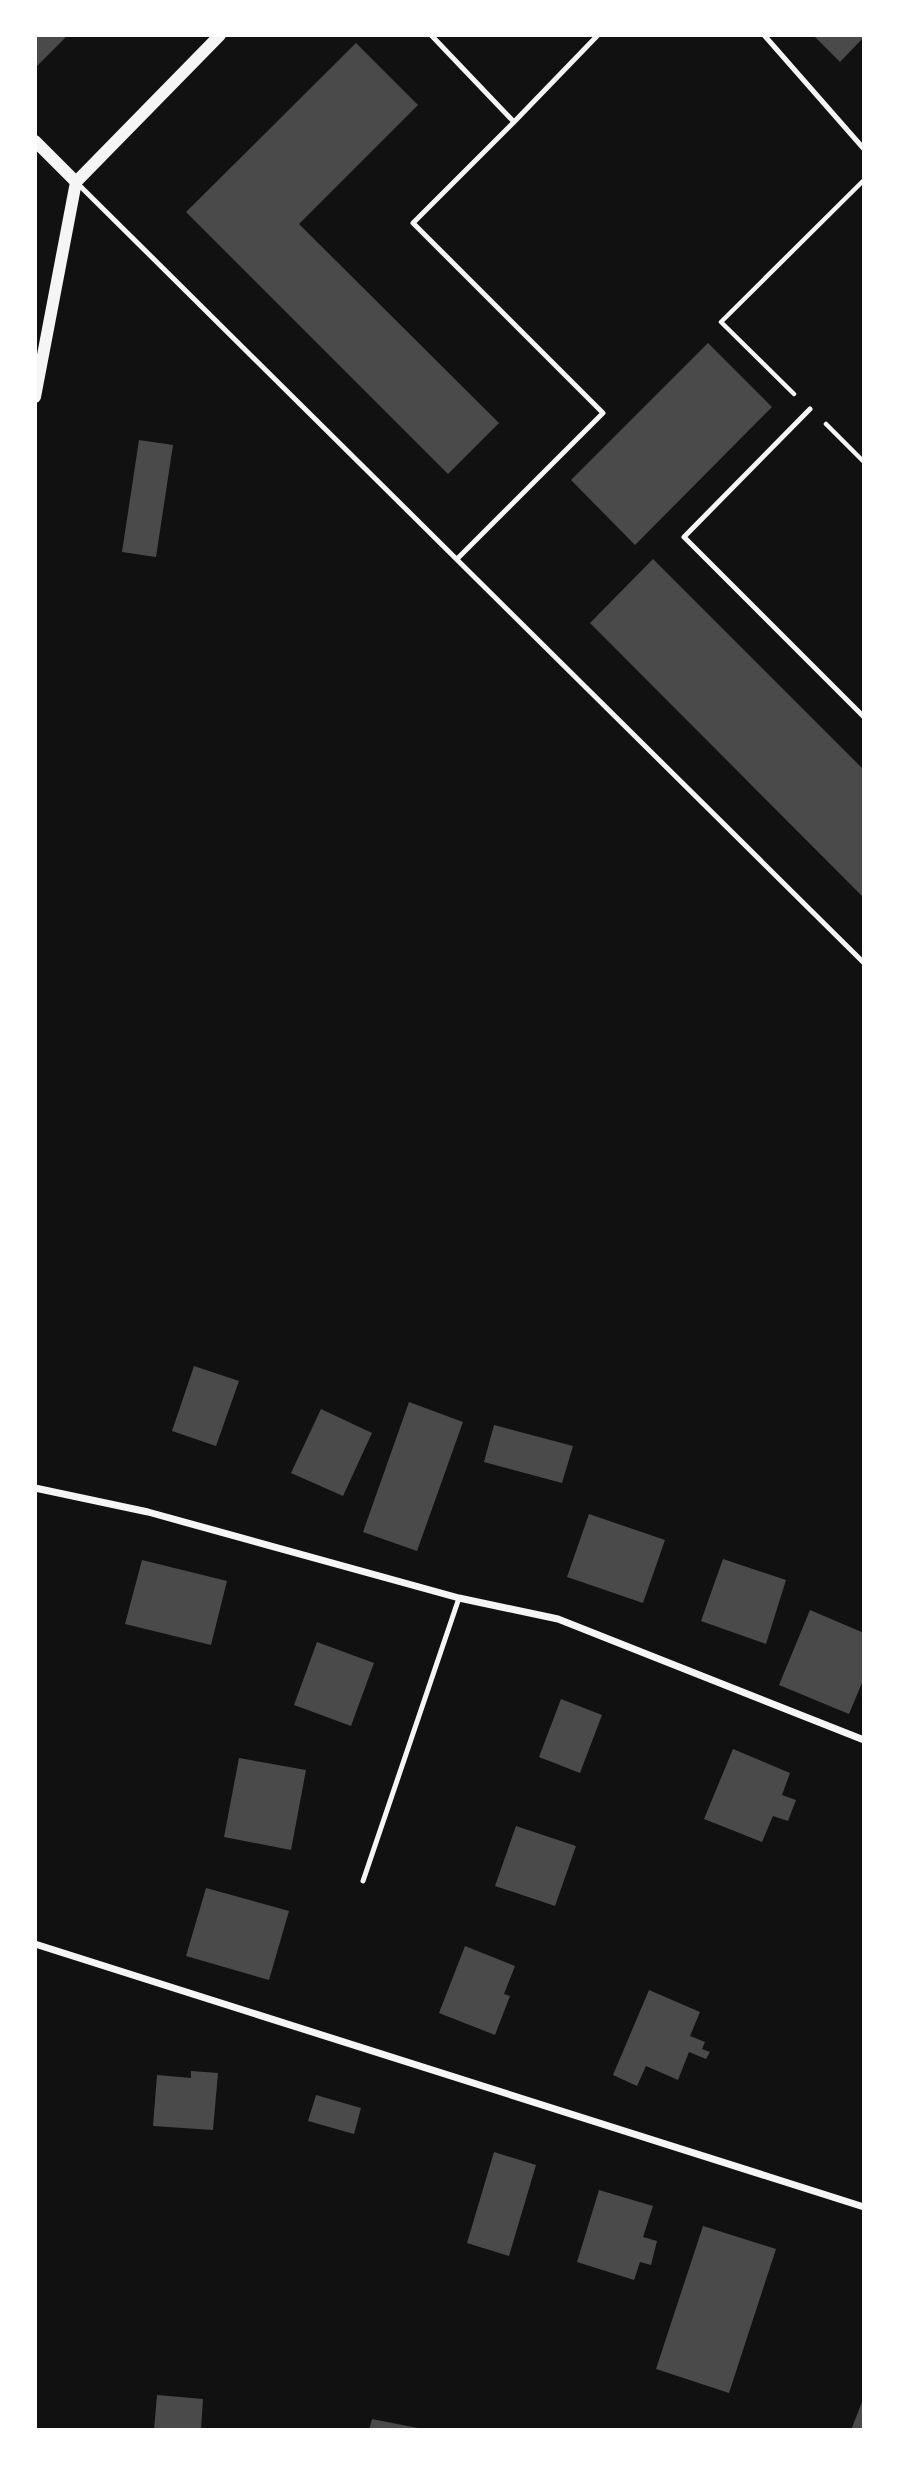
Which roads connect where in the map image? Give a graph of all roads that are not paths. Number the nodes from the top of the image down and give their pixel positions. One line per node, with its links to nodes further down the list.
1 (220, 35): 8 (street)
2 (431, 35): 5 (lane)
3 (598, 35): 5 (lane)
4 (764, 35): 7 (lane)
5 (514, 122): 11 (lane)
6 (35, 141): 8 (street)
7 (864, 149)
8 (76, 182): 9 (street); 11 (lane)
9 (35, 397)
10 (810, 409): 12 (lane)
11 (458, 558): 13 (lane)
12 (864, 717)
13 (864, 963)
14 (35, 1488): 15 (street)
15 (459, 1598): 16 (street); 17 (lane)
16 (864, 1740)
17 (363, 1881)
18 (35, 1944): 19 (street)
19 (864, 2207)

